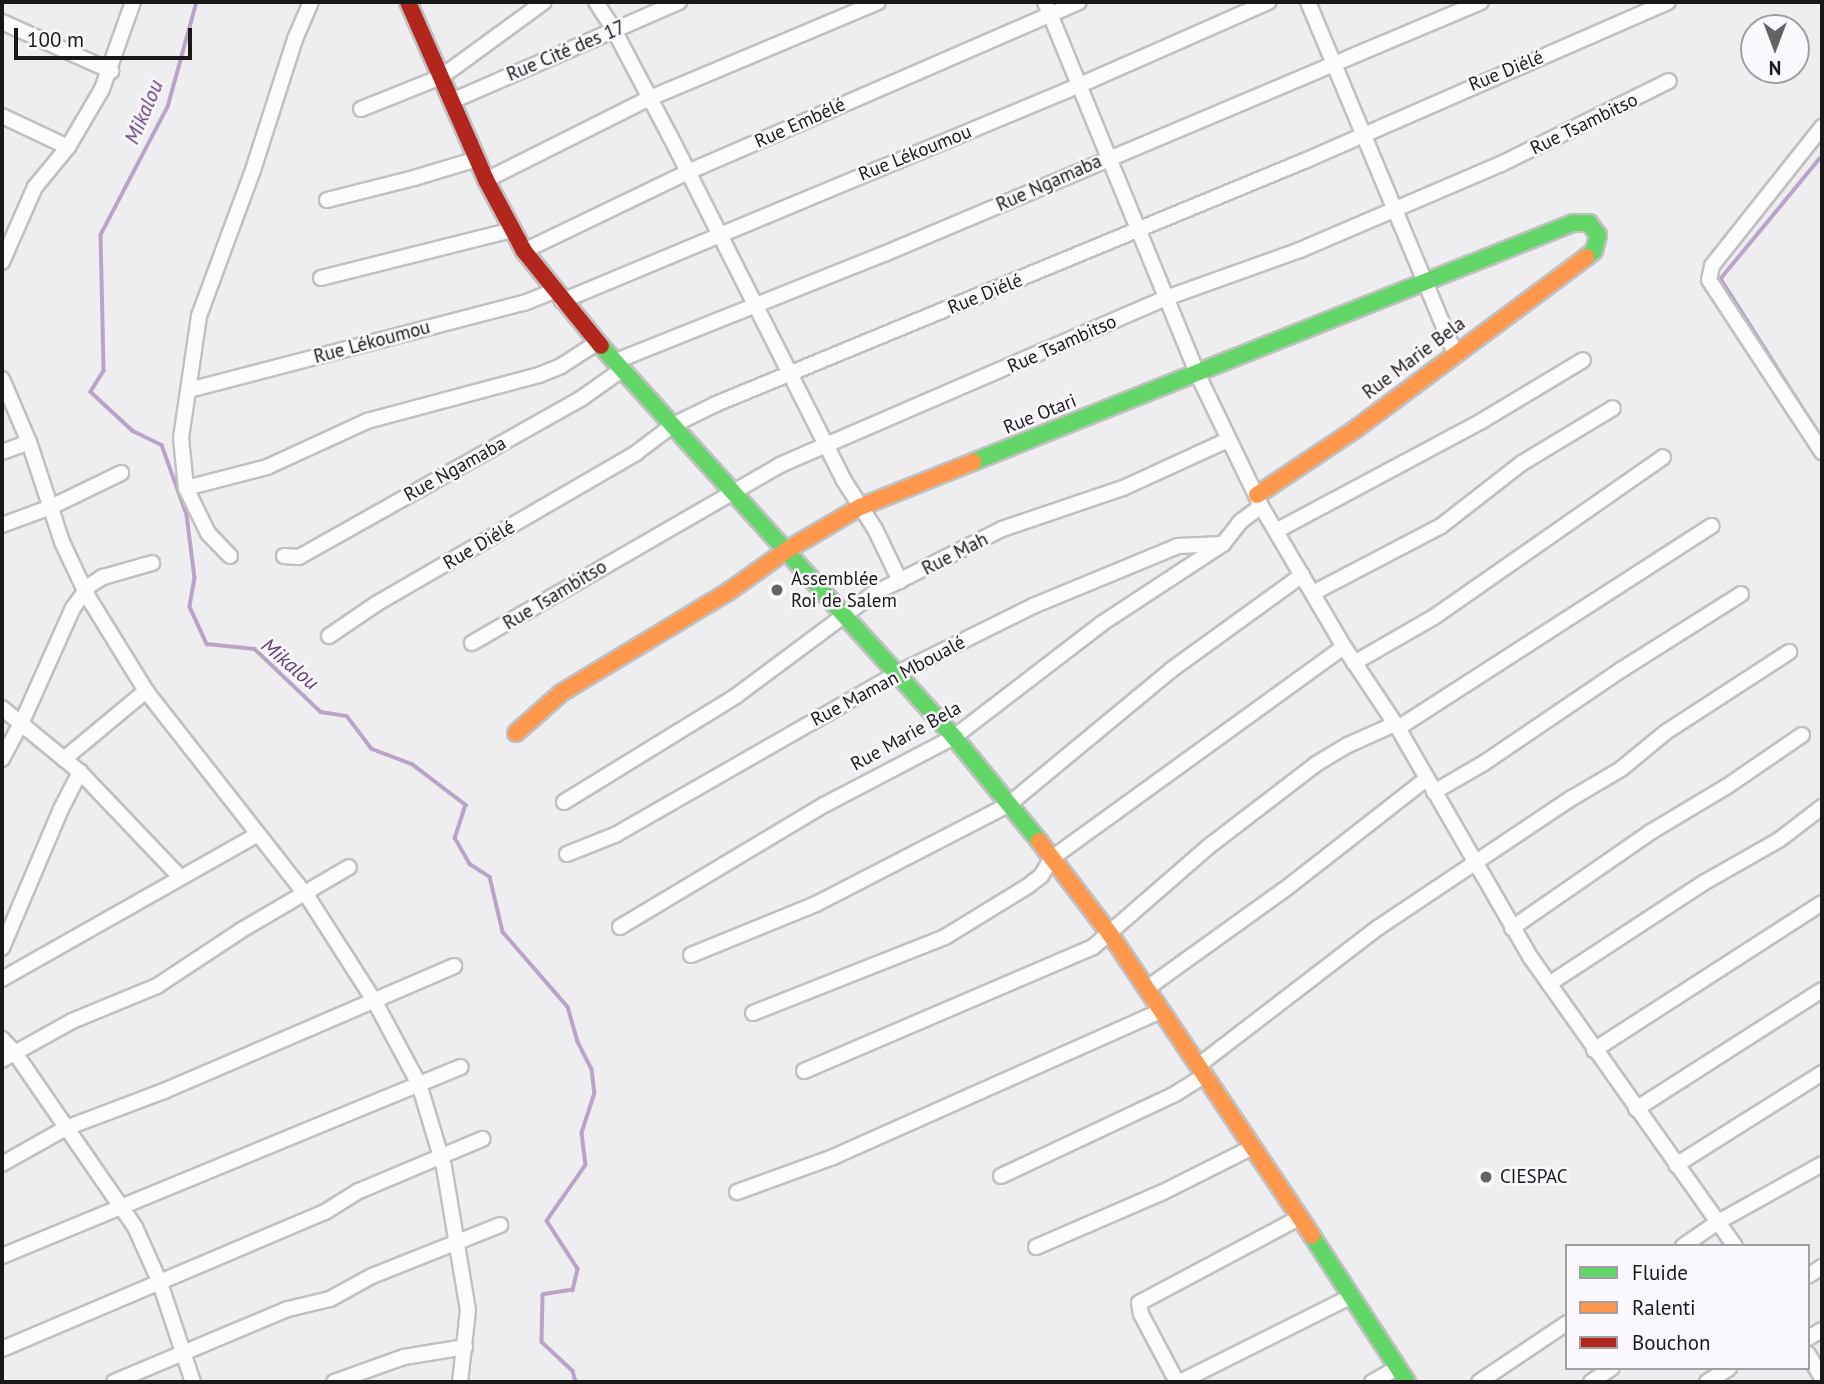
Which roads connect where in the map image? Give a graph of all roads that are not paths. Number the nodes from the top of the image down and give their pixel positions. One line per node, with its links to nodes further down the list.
1 (133, 2): 17 (street)
2 (310, 2): 52 (street)
3 (544, 2): 18 (street)
4 (596, 2): 15 (street)
5 (679, 2): 15 (street, Rue Cité des 17)
6 (878, 2): 21 (street)
7 (1079, 2): 13 (street, Rue Embélé)
8 (1268, 2): 20 (street, Rue Lékoumou)
9 (1308, 2): 16 (street)
10 (1481, 2): 16 (street, Rue Ngamaba)
11 (1668, 2): 25 (street, Rue Diélé)
12 (415, 4): 18 (main road)
13 (1048, 8): 20 (street); 30 (street, Rue Embélé)
14 (2, 22): 17 (street)
15 (614, 30): 21 (street); 22 (street, Rue Cité des 17)
16 (1334, 65): 25 (street); 28 (street, Rue Ngamaba)
17 (111, 71): 27 (street)
18 (441, 77): 22 (main road); 23 (street)
19 (1669, 81): 33 (street, Rue Tsambitso)
20 (1080, 85): 28 (street); 36 (street, Rue Lékoumou)
21 (650, 98): 30 (street); 31 (street)
22 (452, 101): 29 (main road)
23 (361, 109)
24 (2, 117): 27 (street)
25 (1362, 134): 33 (street); 35 (street, Rue Diélé)
26 (1820, 134): 59 (street)
27 (68, 147): 39 (street)
28 (1110, 157): 35 (street); 44 (street, Rue Ngamaba)
29 (477, 159): 31 (main road); 32 (street)
30 (688, 172): 36 (street); 37 (street, Rue Embélé)
31 (486, 180): 34 (main road)
32 (327, 200)
33 (1395, 208): 41 (street); 43 (street, Rue Tsambitso)
34 (512, 230): 37 (main road); 40 (street)
35 (1140, 230): 43 (street); 49 (street, Rue Diélé)
36 (718, 234): 42 (street, Rue Lékoumou); 44 (street)
37 (524, 251): 42 (main road)
38 (1594, 251): 41 (main road, Rue Otari); 46 (main road, Rue Marie Bela)
39 (2, 262)
40 (321, 278)
41 (1425, 282): 46 (street); 50 (main road, Rue Otari)
42 (557, 296): 45 (main road); 52 (street, Rue Lékoumou)
43 (1166, 298): 50 (street); 57 (street, Rue Tsambitso)
44 (754, 304): 48 (street, Rue Ngamaba); 49 (street)
45 (598, 342): 48 (main road); 62 (street)
46 (1455, 354): 64 (main road, Rue Marie Bela)
47 (1583, 360): 69 (street)
48 (619, 365): 54 (main road); 73 (street, Rue Ngamaba)
49 (790, 371): 54 (street, Rue Diélé); 57 (street)
50 (1198, 374): 55 (street); 66 (main road, Rue Otari)
51 (2, 380): 56 (street)
52 (189, 390): 62 (street)
53 (1612, 408): 78 (street)
54 (673, 425): 63 (main road); 81 (street, Rue Diélé)
55 (1228, 440): 64 (street); 76 (street, Rue Mah)
56 (29, 442): 58 (street); 65 (street)
57 (825, 445): 63 (street, Rue Tsambitso); 66 (street)
58 (2, 452)
59 (1822, 452)
60 (1663, 457): 85 (street)
61 (121, 472): 65 (street)
62 (186, 488): 72 (street)
63 (733, 493): 71 (main road); 82 (street, Rue Tsambitso)
64 (1259, 501): 69 (street); 70 (street, Rue Marie Bela)
65 (51, 507): 67 (street); 77 (street)
66 (860, 507): 71 (main road, Rue Otari); 76 (street)
67 (2, 525)
68 (1711, 526): 90 (street)
69 (1276, 531): 75 (street)
70 (1223, 544): 86 (street, Rue Maman Mboualé); 93 (street, Rue Marie Bela)
71 (787, 550): 80 (main road); 91 (main road, Rue Otari)
72 (230, 556)
73 (284, 556)
74 (152, 563): 77 (street)
75 (1302, 575): 78 (street); 100 (street)
76 (900, 581): 80 (street, Rue Mah)
77 (86, 592): 87 (street); 89 (street)
78 (1313, 593): 83 (street)
79 (1741, 594): 98 (street)
80 (843, 616): 86 (main road); 99 (street, Rue Mah)
81 (329, 636)
82 (472, 643)
83 (1344, 647): 85 (street); 104 (street)
84 (1789, 652): 105 (street)
85 (1354, 663): 90 (street)
86 (896, 674): 93 (main road); 103 (street, Rue Maman Mboualé)
87 (146, 691): 94 (street); 102 (street)
88 (2, 708): 89 (street)
89 (21, 724): 94 (street); 95 (street)
90 (1396, 726): 97 (street); 112 (street)
91 (516, 733)
92 (1801, 735): 111 (street)
93 (954, 737): 100 (main road); 110 (street, Rue Marie Bela)
94 (64, 758): 96 (street)
95 (2, 759)
96 (80, 772): 107 (street); 113 (street)
97 (1426, 779): 98 (street); 118 (street)
98 (1434, 792): 105 (street)
99 (564, 802)
100 (1008, 804): 104 (main road); 114 (street)
101 (1822, 807): 117 (street)
102 (258, 834): 107 (street); 108 (street)
103 (567, 854)
104 (1052, 858): 112 (main road); 122 (street)
105 (1476, 861): 111 (street); 128 (street)
106 (349, 867): 108 (street)
107 (179, 876): 116 (street)
108 (305, 894): 120 (street); 125 (street)
109 (1822, 903): 124 (street)
110 (620, 927)
111 (1512, 929): 117 (street)
112 (1110, 934): 118 (main road); 129 (street)
113 (2, 948)
114 (691, 955)
115 (454, 967): 120 (street)
116 (2, 979)
117 (1549, 984): 124 (street)
118 (1146, 989): 121 (main road)
119 (1822, 990): 132 (street)
120 (375, 1002): 131 (street); 133 (street)
121 (1161, 1011): 128 (main road); 141 (street)
122 (753, 1013)
123 (2, 1039): 125 (street)
124 (1594, 1050): 132 (street)
125 (15, 1053): 126 (street); 133 (street)
126 (2, 1060)
127 (461, 1067): 131 (street)
128 (1202, 1070): 135 (main road); 140 (street)
129 (804, 1071)
130 (1822, 1073): 139 (street)
131 (419, 1084): 136 (street); 142 (street)
132 (1636, 1109): 139 (street)
133 (66, 1128): 137 (street); 142 (street)
134 (482, 1139): 136 (street)
135 (1254, 1147): 143 (main road); 149 (street)
136 (440, 1156): 146 (street); 151 (street)
137 (2, 1164)
138 (1822, 1164): 144 (street)
139 (1676, 1165): 144 (street)
140 (1001, 1176)
141 (737, 1192)
142 (121, 1205): 150 (street); 151 (street)
143 (1299, 1218): 152 (main road); 166 (street)
144 (1718, 1222): 147 (street); 148 (street)
145 (500, 1225): 146 (street)
146 (456, 1241): 154 (street); 156 (street)
147 (1686, 1244)
148 (1734, 1244)
149 (1037, 1247)
150 (2, 1256)
151 (160, 1283): 155 (street); 156 (street)
152 (1350, 1297): 158 (main road); 166 (street)
153 (1565, 1324): 169 (street)
154 (465, 1347): 164 (street); 165 (street)
155 (2, 1349)
156 (183, 1351): 162 (street); 163 (street)
157 (1810, 1357): 161 (street)
158 (1397, 1368): 167 (street); 168 (main road)
159 (1609, 1370): 170 (street)
160 (1726, 1370): 171 (street)
161 (1822, 1378)
162 (114, 1382)
163 (193, 1382)
164 (334, 1382)
165 (460, 1382)
166 (1176, 1382)
167 (1371, 1382)
168 (1407, 1382)
169 (1479, 1382)
170 (1591, 1382)
171 (1707, 1382)

